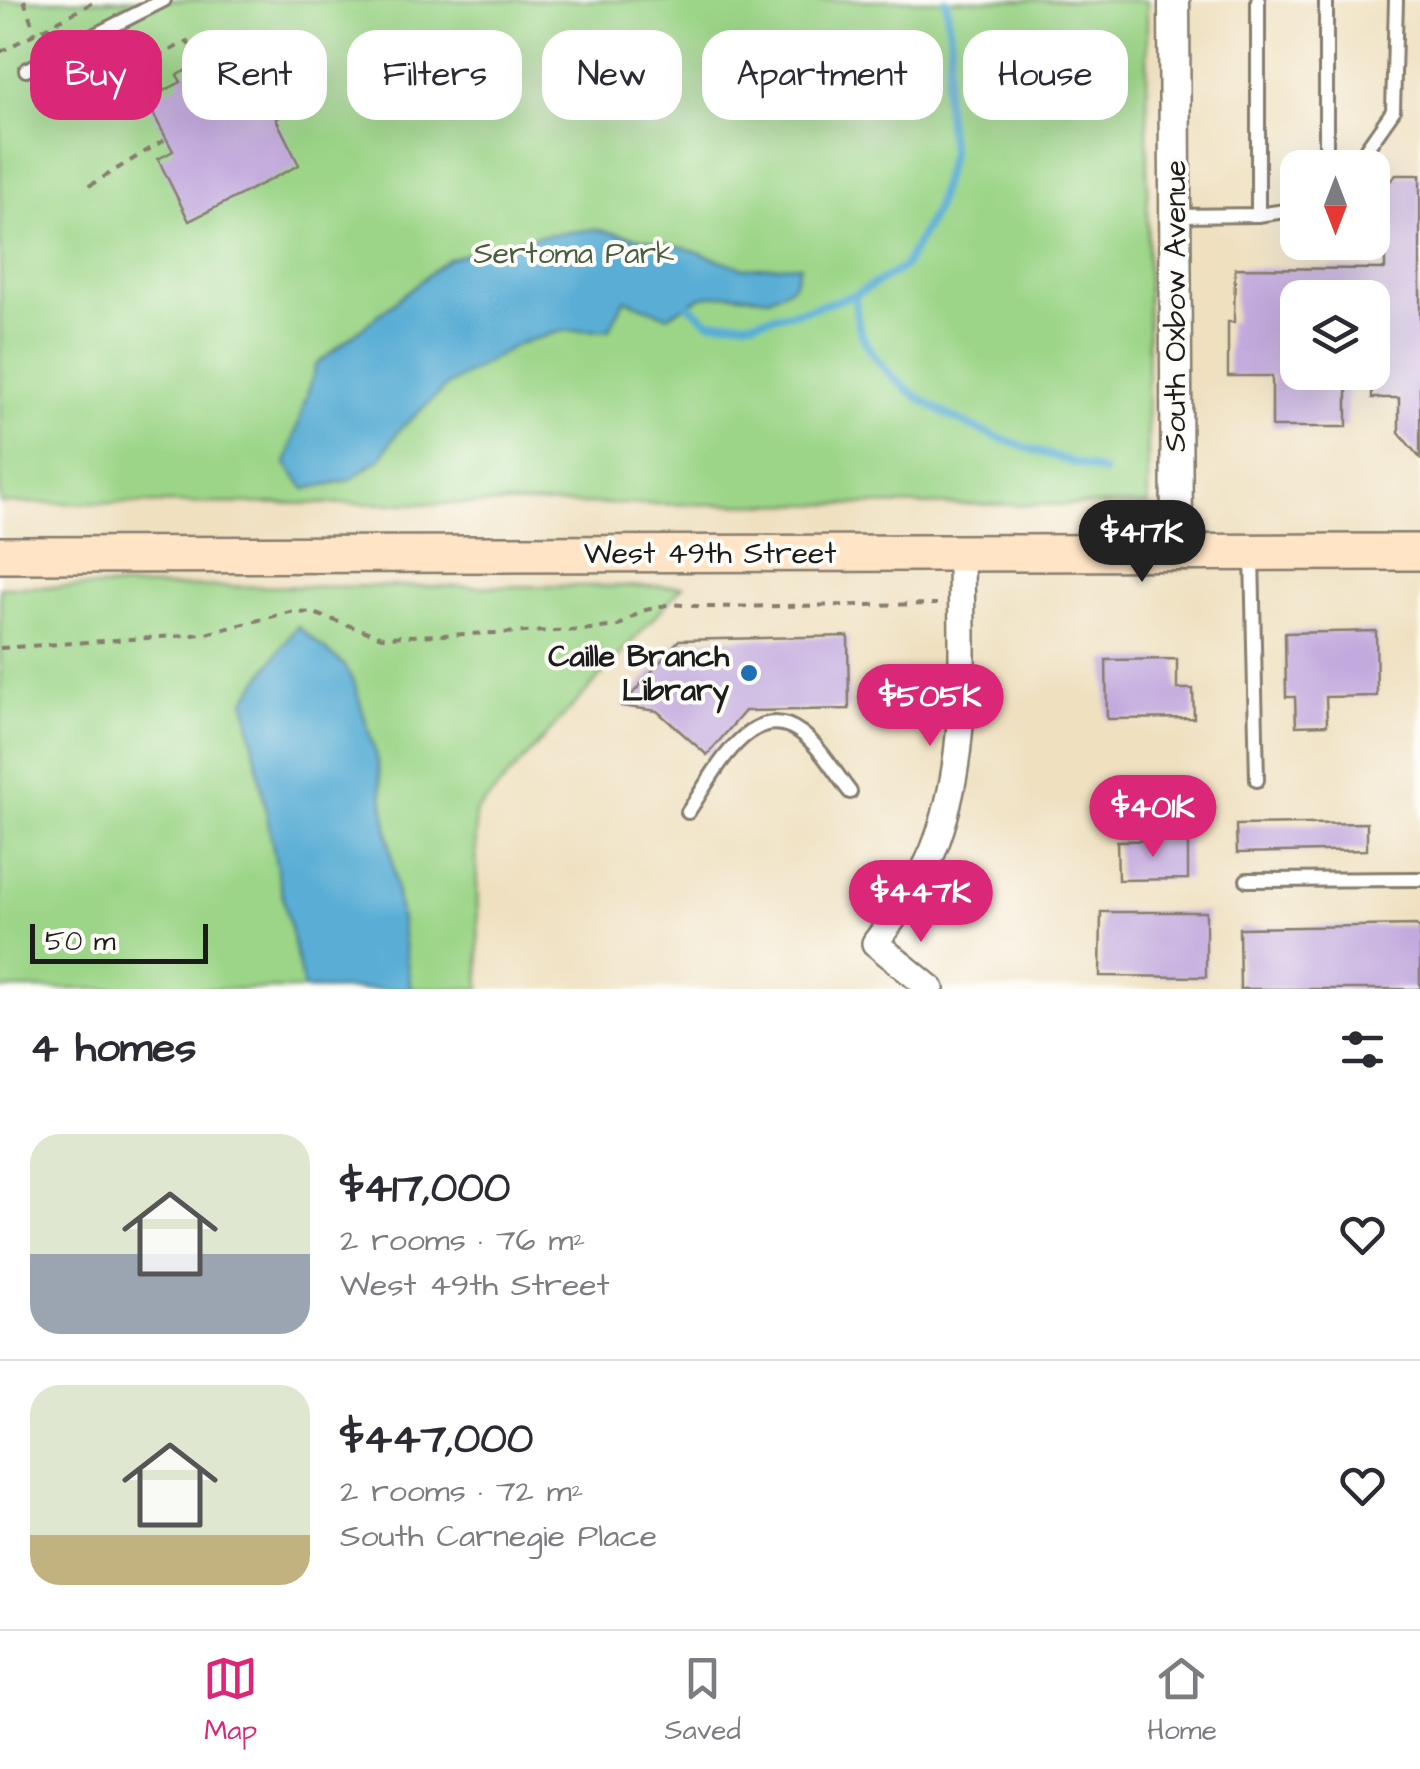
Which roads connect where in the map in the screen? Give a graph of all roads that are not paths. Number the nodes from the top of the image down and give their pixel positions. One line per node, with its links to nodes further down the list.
1 (164, 0): 6 (lane)
2 (1174, 0): 11 (street, South Oxbow Avenue)
3 (1258, 0): 10 (lane)
4 (1326, 0): 7 (lane)
5 (1396, 0): 8 (lane)
6 (26, 70)
7 (1326, 150)
8 (1366, 150)
9 (1280, 212): 10 (lane)
10 (1258, 215): 11 (lane)
11 (1175, 216): 13 (street, South Oxbow Avenue)
12 (961, 552): 13 (main road, West 49th Street); 16 (main road, West 49th Street); 22 (street)
13 (1177, 552): 14 (main road, West 49th Street)
14 (1252, 552): 15 (main road, West 49th Street); 17 (lane)
15 (1420, 552)
16 (0, 555)
17 (1257, 780)
18 (850, 792): 19 (lane)
19 (688, 812)
20 (1420, 879): 21 (lane)
21 (1247, 880)
22 (931, 989)

